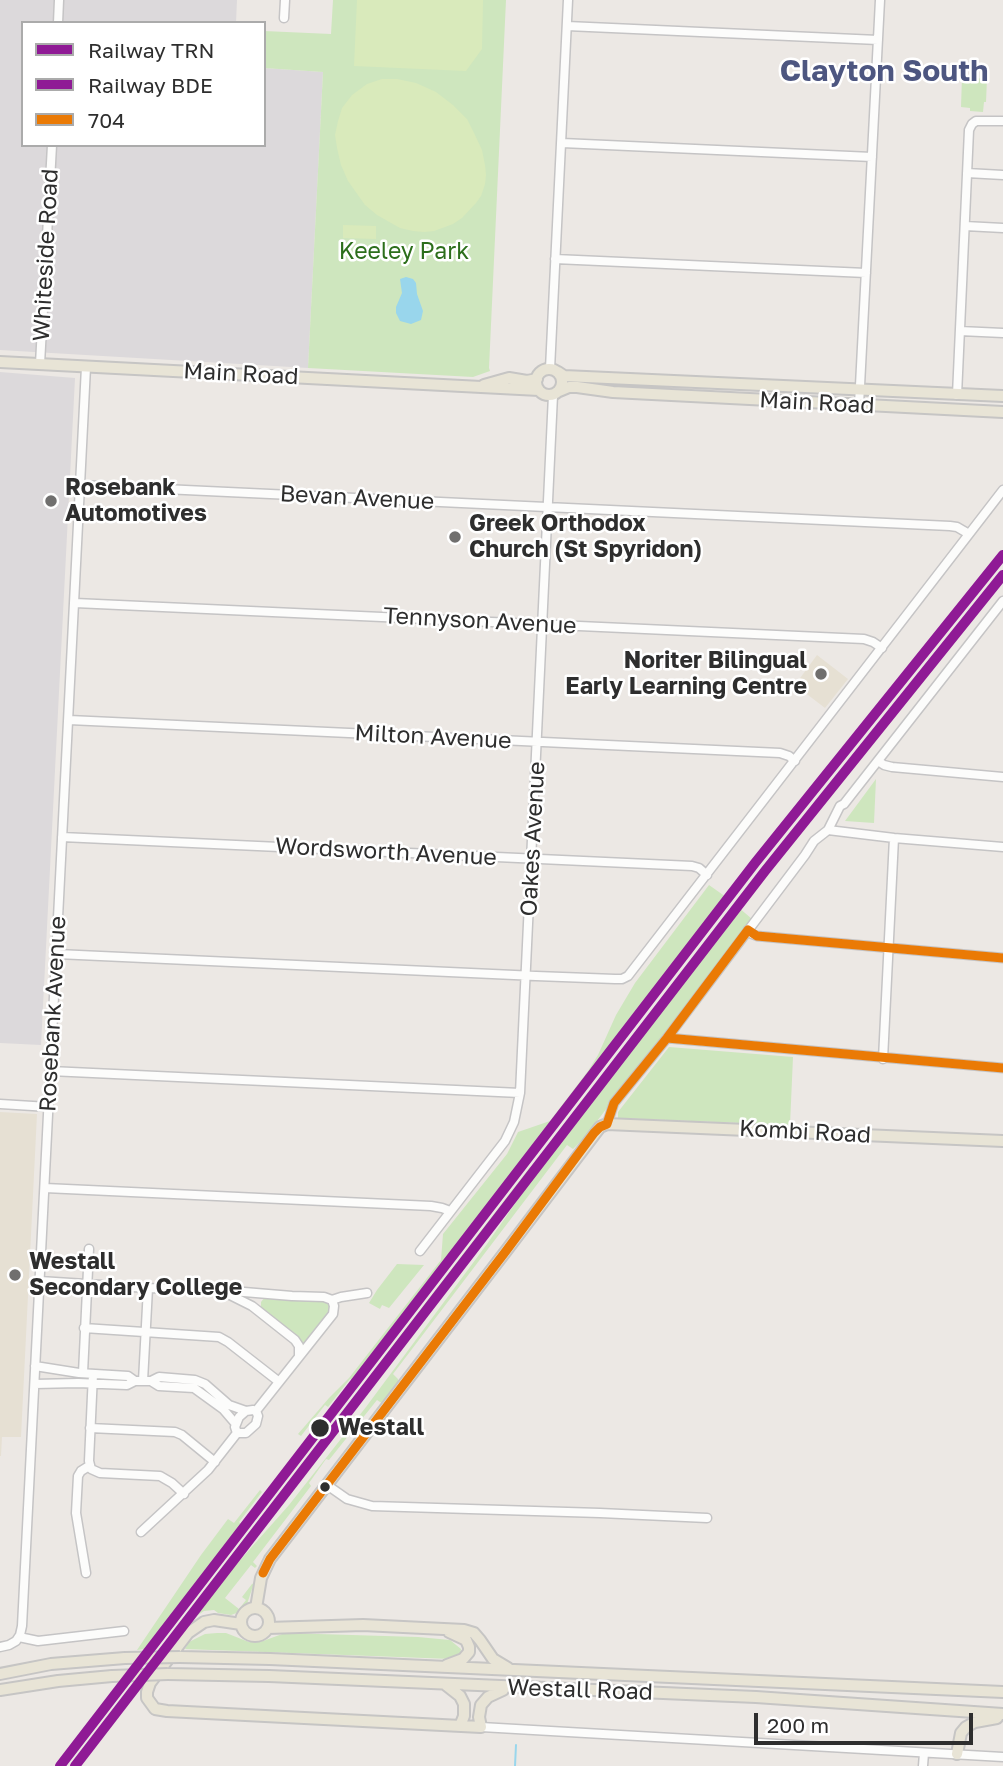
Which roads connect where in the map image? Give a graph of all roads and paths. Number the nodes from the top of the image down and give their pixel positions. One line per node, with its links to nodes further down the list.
1 (59, 0): 6 (street)
2 (285, 0): 5 (street)
3 (568, 0): 7 (street)
4 (880, 0): 8 (street)
5 (284, 18)
6 (58, 21)
7 (567, 26): 8 (street); 10 (street)
8 (878, 40): 12 (street)
9 (1003, 121): 13 (street)
10 (562, 143): 12 (street); 17 (street)
11 (52, 147): 22 (street, Whiteside Road)
12 (872, 157): 18 (street)
13 (967, 173): 14 (street); 15 (street)
14 (1003, 175)
15 (965, 226): 16 (street); 19 (street)
16 (1003, 228)
17 (555, 259): 18 (street); 24 (street)
18 (866, 273): 27 (street)
19 (960, 331): 20 (street); 30 (street)
20 (1003, 334)
21 (0, 362): 22 (main road, Main Road)
22 (40, 364): 23 (main road, Main Road)
23 (86, 367): 25 (main road, Main Road); 36 (street, Rosebank Avenue)
24 (554, 371): 25 (main road); 26 (main road, Main Road); 29 (main road)
25 (538, 384): 29 (main road)
26 (718, 384): 27 (main road, Main Road); 32 (main road)
27 (860, 390): 28 (main road, Main Road); 33 (street)
28 (917, 393): 30 (main road, Main Road); 34 (main road)
29 (555, 394): 32 (main road, Main Road); 38 (street, Oakes Avenue)
30 (957, 395): 31 (main road, Main Road)
31 (1003, 397)
32 (717, 398): 33 (main road, Main Road)
33 (859, 405): 34 (main road, Main Road)
34 (917, 408): 35 (main road, Main Road)
35 (1003, 412)
36 (79, 485): 38 (street, Bevan Avenue); 41 (street, Rosebank Avenue)
37 (1003, 490): 39 (street)
38 (548, 507): 39 (street, Bevan Avenue); 42 (street, Oakes Avenue)
39 (969, 534): 43 (street)
40 (1003, 601): 47 (street)
41 (75, 603): 42 (street, Tennyson Avenue); 44 (street, Rosebank Avenue)
42 (543, 624): 43 (street, Tennyson Avenue); 45 (street, Oakes Avenue)
43 (882, 648): 46 (street)
44 (69, 720): 45 (street, Milton Avenue); 50 (street, Rosebank Avenue)
45 (537, 741): 46 (street, Milton Avenue); 53 (street, Oakes Avenue)
46 (795, 761): 54 (street)
47 (878, 761): 48 (street); 49 (street)
48 (1003, 777)
49 (828, 830): 51 (street); 55 (street)
50 (62, 837): 53 (street, Wordsworth Avenue); 57 (street, Rosebank Avenue)
51 (894, 838): 52 (street); 56 (street)
52 (1003, 847)
53 (532, 859): 54 (street, Wordsworth Avenue); 59 (street, Oakes Avenue)
54 (708, 874): 59 (street)
55 (748, 930): 56 (street); 60 (street)
56 (888, 949): 58 (street); 61 (street)
57 (57, 954): 59 (street); 63 (street, Rosebank Avenue)
58 (1003, 958)
59 (527, 976): 64 (street, Oakes Avenue)
60 (667, 1038): 61 (street); 67 (street)
61 (883, 1059): 62 (street)
62 (1003, 1068)
63 (51, 1071): 64 (street); 66 (street, Rosebank Avenue)
64 (520, 1093): 70 (street, Oakes Avenue)
65 (0, 1104): 66 (street)
66 (49, 1107): 69 (street, Rosebank Avenue)
67 (607, 1124): 68 (main road, Kombi Road); 97 (main road)
68 (1003, 1140)
69 (45, 1188): 70 (street); 73 (street, Rosebank Avenue)
70 (450, 1211): 72 (street, Oakes Avenue)
71 (89, 1249): 74 (street)
72 (420, 1251)
73 (40, 1281): 74 (street); 84 (street, Rosebank Avenue)
74 (87, 1284): 75 (street); 81 (street)
75 (148, 1288): 76 (street); 82 (street)
76 (219, 1291): 78 (street); 80 (street)
77 (367, 1293): 79 (street)
78 (264, 1294): 79 (street); 80 (street)
79 (332, 1300): 83 (street)
80 (258, 1311): 83 (street)
81 (85, 1328): 82 (street); 85 (street)
82 (146, 1332): 87 (street); 88 (street)
83 (299, 1355): 88 (street)
84 (36, 1366): 85 (street); 89 (street, Rosebank Avenue)
85 (83, 1374): 86 (street)
86 (93, 1379): 87 (street); 89 (street); 93 (street)
87 (143, 1381): 90 (street); 92 (street)
88 (278, 1381): 91 (street)
89 (35, 1384): 107 (street, Rosebank Avenue)
90 (246, 1410): 91 (street); 92 (street)
91 (256, 1411): 94 (street)
92 (236, 1423): 94 (street)
93 (90, 1428): 95 (street); 96 (street)
94 (237, 1433): 95 (street)
95 (215, 1462): 98 (street)
96 (89, 1466): 98 (street); 101 (street)
97 (327, 1485): 99 (street); 102 (main road)
98 (184, 1494): 100 (street)
99 (707, 1518)
100 (141, 1532)
101 (86, 1573)
102 (256, 1608): 103 (main road); 104 (main road)
103 (241, 1624): 104 (main road); 117 (main road)
104 (268, 1628): 105 (main road)
105 (435, 1629): 109 (main road); 110 (main road)
106 (124, 1632): 107 (street)
107 (19, 1637): 108 (street)
108 (0, 1647)
109 (441, 1667): 110 (main road, Westall Road); 111 (main road, Westall Road, bridge)
110 (514, 1671): 115 (main road, Westall Road)
111 (0, 1674)
112 (446, 1685): 113 (main road, Westall Road); 114 (main road, Westall Road, bridge); 117 (main road)
113 (507, 1688): 116 (main road, Westall Road); 118 (main road)
114 (0, 1690)
115 (1003, 1692)
116 (1003, 1716): 120 (main road)
117 (460, 1727): 118 (main road)
118 (481, 1727): 119 (street)
119 (924, 1753): 120 (street); 122 (street)
120 (957, 1754): 121 (street)
121 (1003, 1757)
122 (923, 1766)

